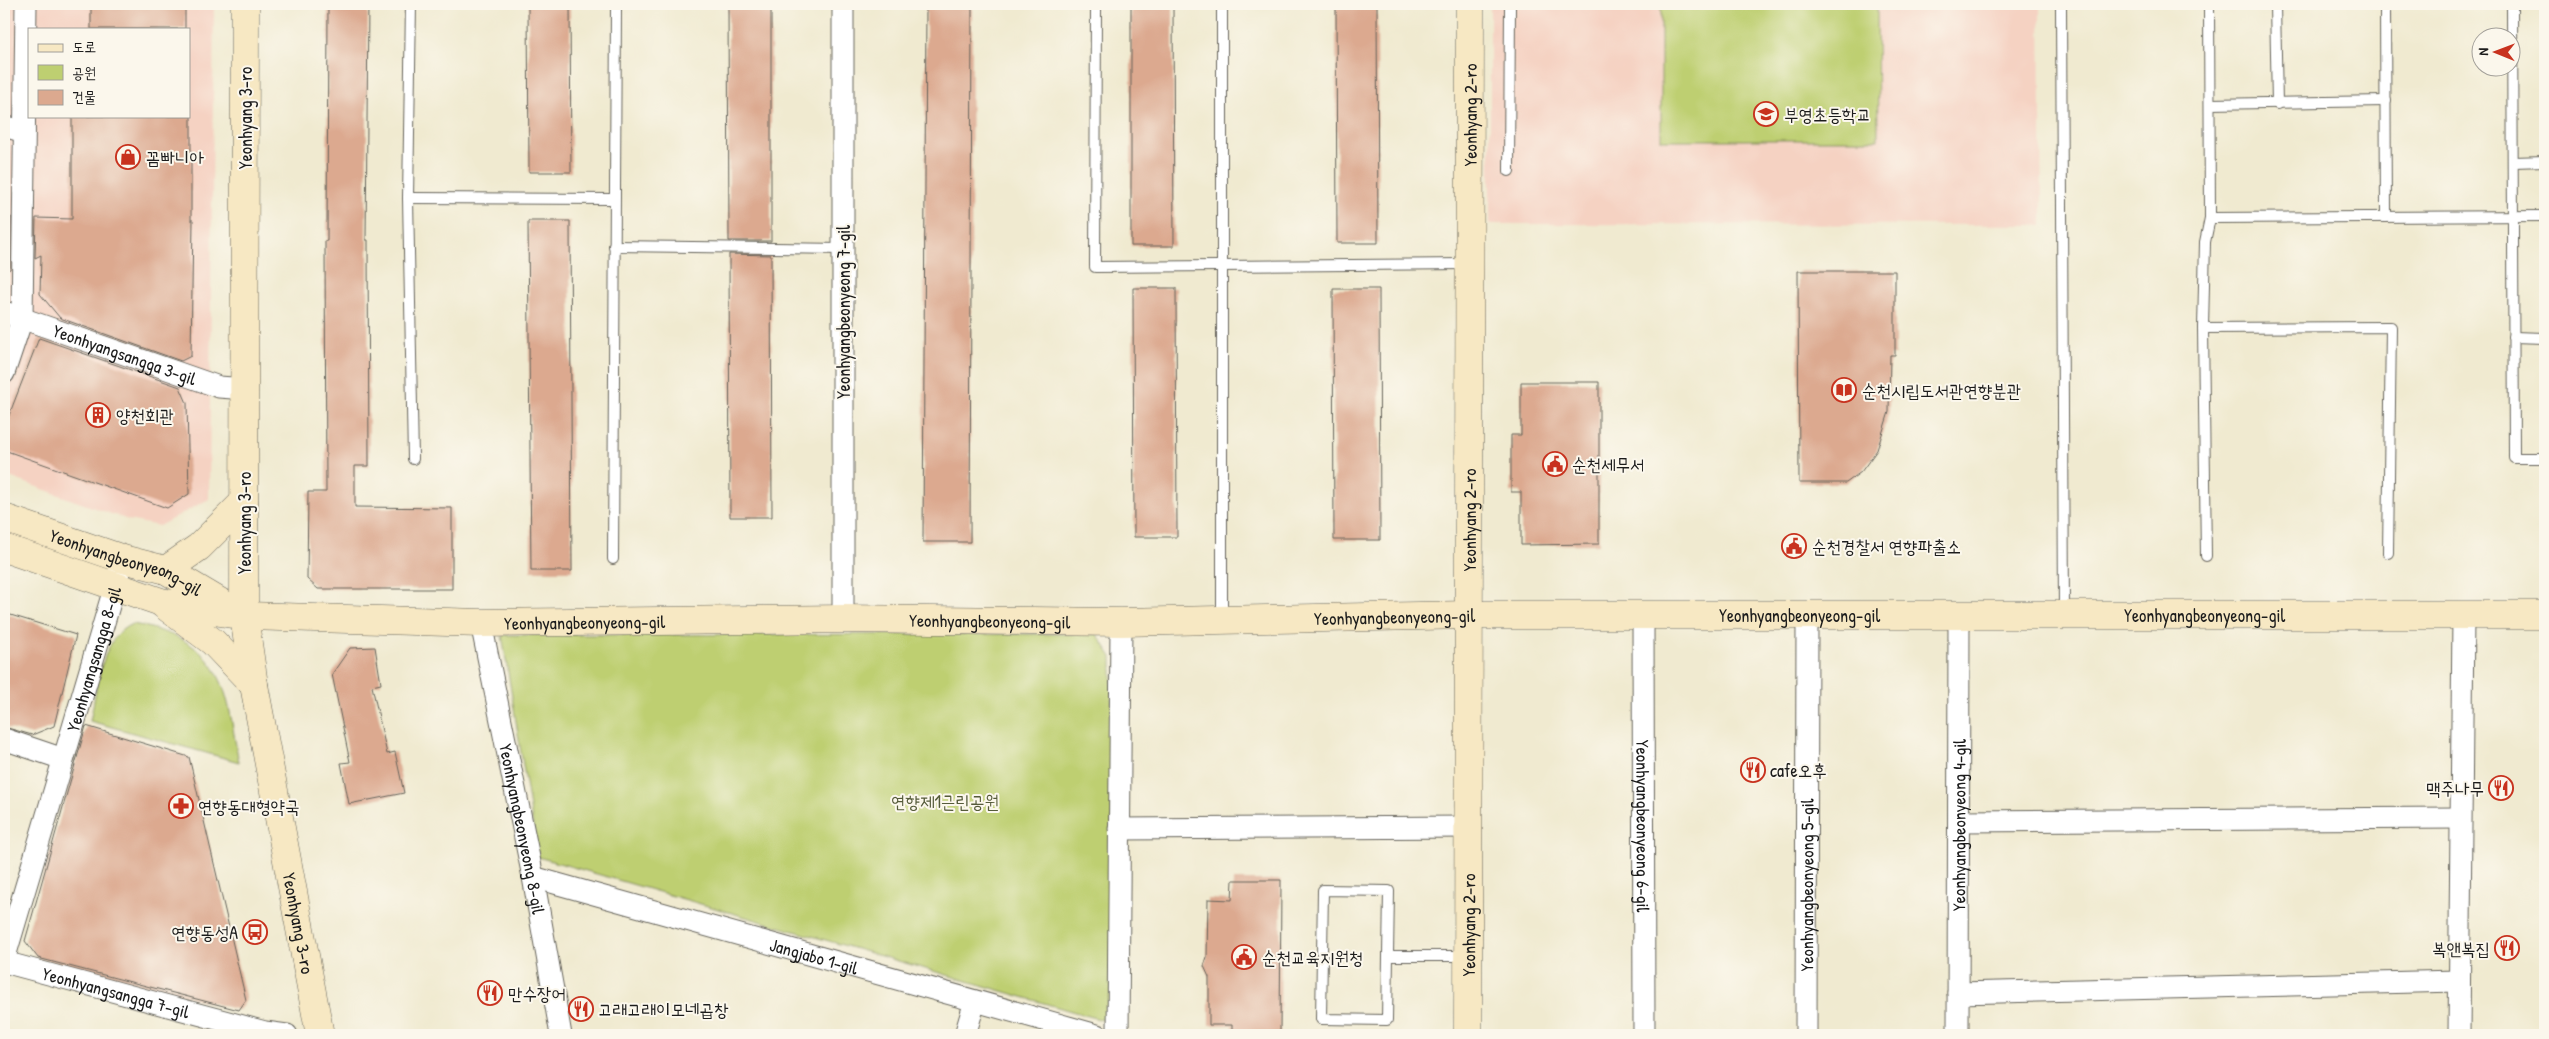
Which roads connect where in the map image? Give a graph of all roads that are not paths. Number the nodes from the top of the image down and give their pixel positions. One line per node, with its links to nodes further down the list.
1 (26, 4): 19 (street)
2 (245, 4): 38 (street, Yeonhyang 3-ro)
3 (411, 4): 23 (lane)
4 (616, 4): 24 (lane)
5 (843, 4): 30 (street, Yeonhyangbeonyeong 7-gil)
6 (1096, 4): 32 (lane)
7 (1222, 4): 32 (lane)
8 (1470, 4): 31 (street, Yeonhyang 2-ro)
9 (1510, 4): 22 (lane)
10 (2061, 4): 56 (lane)
11 (2209, 4): 16 (lane)
12 (2275, 4): 17 (lane)
13 (2385, 4): 15 (lane)
14 (2512, 4): 21 (lane)
15 (2386, 101): 17 (lane); 27 (lane)
16 (2210, 104): 17 (lane); 28 (lane)
17 (2277, 104)
18 (4, 126): 19 (street)
19 (24, 132): 33 (street)
20 (2545, 161): 21 (lane)
21 (2513, 162): 25 (lane)
22 (1509, 171)
23 (408, 198): 24 (lane); 40 (lane)
24 (614, 199): 29 (lane)
25 (2513, 216): 26 (lane); 27 (lane); 35 (lane)
26 (2545, 216)
27 (2386, 217): 28 (lane)
28 (2210, 218): 34 (lane)
29 (614, 246): 30 (lane); 47 (lane)
30 (843, 249): 60 (street, Yeonhyangbeonyeong 7-gil)
31 (1469, 264): 32 (lane); 51 (street, Yeonhyang 2-ro)
32 (1221, 265): 59 (lane)
33 (13, 315): 37 (street); 38 (street, Yeonhyangsangga 3-gil)
34 (2204, 328): 44 (lane); 45 (lane)
35 (2513, 337): 36 (lane); 39 (lane)
36 (2545, 338)
37 (4, 373)
38 (246, 389): 41 (street, Yeonhyang 3-ro)
39 (2545, 458)
40 (413, 459)
41 (244, 502): 48 (street); 53 (street, Yeonhyang 3-ro)
42 (4, 518): 46 (street, Yeonhyangbeonyeong-gil)
43 (4, 548): 49 (street, Yeonhyangbeonyeong-gil)
44 (2388, 553)
45 (2206, 556)
46 (122, 559): 48 (street, Yeonhyangbeonyeong-gil); 49 (street, Yeonhyangsangga 8-gil)
47 (613, 559)
48 (166, 570): 53 (street, Yeonhyangbeonyeong-gil)
49 (114, 587): 50 (street, Yeonhyangbeonyeong-gil); 65 (street, Yeonhyangsangga 8-gil)
50 (161, 602): 53 (street, Yeonhyangbeonyeong-gil); 63 (street)
51 (1469, 615): 54 (street, Yeonhyangbeonyeong-gil); 59 (street, Yeonhyangbeonyeong-gil); 68 (street, Yeonhyang 2-ro)
52 (1959, 615): 55 (street, Yeonhyangbeonyeong-gil); 56 (street, Yeonhyangbeonyeong-gil); 67 (street, Yeonhyangbeonyeong 4-gil)
53 (244, 616): 62 (street, Yeonhyangbeonyeong-gil); 63 (street, Yeonhyang 3-ro)
54 (1644, 616): 55 (street, Yeonhyangbeonyeong-gil); 84 (street, Yeonhyangbeonyeong 6-gil)
55 (1807, 616): 85 (street, Yeonhyangbeonyeong 5-gil)
56 (2064, 616): 57 (street, Yeonhyangbeonyeong-gil)
57 (2463, 616): 58 (street, Yeonhyangbeonyeong-gil); 66 (street)
58 (2545, 616)
59 (1222, 618): 61 (street, Yeonhyangbeonyeong-gil)
60 (843, 619): 61 (street, Yeonhyangbeonyeong-gil); 62 (street, Yeonhyangbeonyeong-gil)
61 (1121, 622): 69 (street)
62 (481, 623): 70 (street, Yeonhyangbeonyeong 8-gil)
63 (254, 685): 78 (street, Yeonhyang 3-ro)
64 (4, 739): 65 (street)
65 (63, 759): 73 (street, Yeonhyangsangga 8-gil)
66 (2460, 818): 67 (street); 74 (street)
67 (1958, 821): 75 (street, Yeonhyangbeonyeong 4-gil)
68 (1468, 827): 69 (street); 72 (street, Yeonhyang 2-ro)
69 (1119, 829): 82 (street)
70 (532, 877): 76 (street, Jangjabo 1-gil); 79 (street, Yeonhyangbeonyeong 8-gil)
71 (1388, 956): 71 (lane); 72 (lane)
72 (1468, 956): 83 (street, Yeonhyang 2-ro)
73 (4, 961): 77 (street, Yeonhyangsangga 7-gil)
74 (2458, 981): 75 (street); 87 (street)
75 (1958, 993): 86 (street, Yeonhyangbeonyeong 4-gil)
76 (975, 1001): 80 (street); 81 (street, Jangjabo 1-gil)
77 (287, 1035)
78 (320, 1035)
79 (561, 1035)
80 (965, 1035)
81 (1097, 1035)
82 (1118, 1035)
83 (1468, 1035)
84 (1644, 1035)
85 (1806, 1035)
86 (1958, 1035)
87 (2459, 1035)

